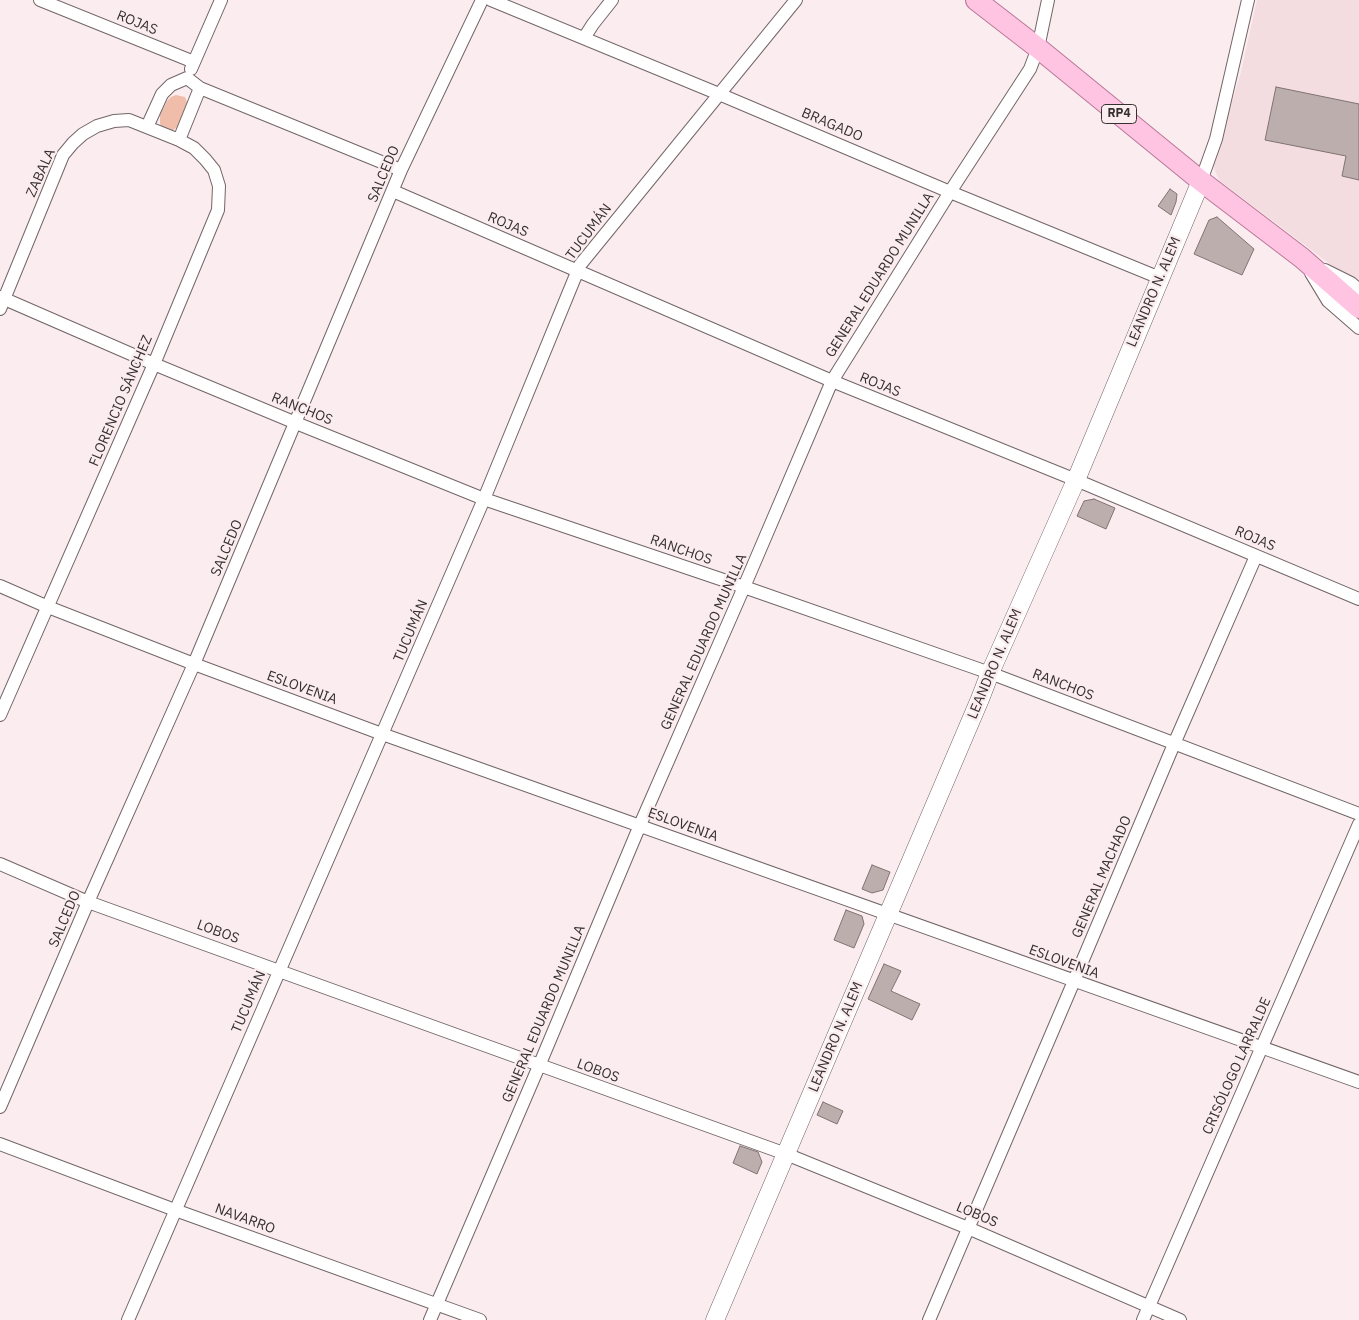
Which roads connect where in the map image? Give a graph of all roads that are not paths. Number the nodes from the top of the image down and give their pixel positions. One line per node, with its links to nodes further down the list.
1 (40, 0): 12 (street, ROJAS)
2 (221, 0): 12 (street)
3 (482, 0): 18 (street, SALCEDO)
4 (491, 0): 10 (street, BRAGADO)
5 (612, 0): 10 (street)
6 (796, 0): 15 (street, TUCUMÁN)
7 (976, 0): 11 (main road, RP4)
8 (1048, 0): 11 (street, GENERAL EDUARDO MUNILLA)
9 (1248, 0): 19 (street, LEANDRO N. ALEM)
10 (584, 38): 15 (street, BRAGADO)
11 (1038, 48): 19 (main road, RP4); 21 (street, GENERAL EDUARDO MUNILLA)
12 (194, 62): 13 (street)
13 (187, 78): 14 (street); 16 (street)
14 (200, 88): 17 (street); 18 (street)
15 (719, 94): 21 (street, BRAGADO); 23 (street, TUCUMÁN)
16 (147, 126): 17 (street, FLORENCIO SÁNCHEZ); 26 (street, ZABALA)
17 (180, 140): 29 (street, FLORENCIO SÁNCHEZ)
18 (401, 170): 20 (street, SALCEDO)
19 (1201, 181): 22 (main road, RP4); 24 (street, LEANDRO N. ALEM)
20 (393, 191): 23 (street, ROJAS); 31 (street, SALCEDO)
21 (950, 192): 24 (street, BRAGADO); 30 (street, GENERAL EDUARDO MUNILLA)
22 (1302, 258): 25 (street); 27 (main road, RP4); 28 (street)
23 (578, 271): 30 (street, ROJAS); 33 (street, TUCUMÁN)
24 (1160, 278): 32 (street, LEANDRO N. ALEM)
25 (1359, 290)
26 (1, 302): 29 (street, RANCHOS)
27 (1359, 308)
28 (1359, 328)
29 (154, 364): 31 (street, RANCHOS); 38 (street, FLORENCIO SÁNCHEZ)
30 (832, 381): 32 (street, ROJAS); 36 (street, GENERAL EDUARDO MUNILLA)
31 (296, 423): 33 (street, RANCHOS); 39 (street, SALCEDO)
32 (1076, 480): 34 (street, ROJAS); 40 (street, LEANDRO N. ALEM)
33 (484, 499): 36 (street, RANCHOS); 42 (street, TUCUMÁN)
34 (1256, 556): 37 (street, ROJAS); 43 (street, GENERAL MACHADO)
35 (0, 586): 38 (street, ESLOVENIA)
36 (744, 587): 40 (street, RANCHOS); 46 (street, GENERAL EDUARDO MUNILLA)
37 (1359, 600)
38 (48, 607): 39 (street, ESLOVENIA); 41 (street, FLORENCIO SÁNCHEZ)
39 (194, 664): 42 (street, ESLOVENIA); 48 (street, SALCEDO)
40 (990, 673): 43 (street, RANCHOS); 49 (street, LEANDRO N. ALEM)
41 (0, 715)
42 (382, 734): 46 (street, ESLOVENIA); 50 (street, TUCUMÁN)
43 (1174, 744): 44 (street, RANCHOS); 51 (street, GENERAL MACHADO)
44 (1359, 814)
45 (1359, 824): 52 (street, CRISÓLOGO LARRALDE)
46 (640, 825): 49 (street, ESLOVENIA); 53 (street, GENERAL EDUARDO MUNILLA)
47 (0, 864): 48 (street, LOBOS)
48 (88, 902): 50 (street, LOBOS); 55 (street, SALCEDO)
49 (888, 913): 51 (street, ESLOVENIA); 57 (street, LEANDRO N. ALEM)
50 (279, 970): 53 (street, LOBOS); 58 (street, TUCUMÁN)
51 (1074, 982): 52 (street, ESLOVENIA); 59 (street, GENERAL MACHADO)
52 (1261, 1047): 54 (street, ESLOVENIA); 61 (street, CRISÓLOGO LARRALDE)
53 (539, 1066): 57 (street, LOBOS); 60 (street, GENERAL EDUARDO MUNILLA)
54 (1359, 1082)
55 (0, 1107)
56 (0, 1144): 58 (street, NAVARRO)
57 (786, 1154): 59 (street, LOBOS); 65 (street, LEANDRO N. ALEM)
58 (176, 1210): 60 (street, NAVARRO); 62 (street, TUCUMÁN)
59 (968, 1228): 61 (street, LOBOS); 66 (street, GENERAL MACHADO)
60 (437, 1305): 63 (street, GENERAL EDUARDO MUNILLA); 64 (street, NAVARRO)
61 (1149, 1306): 67 (street, CRISÓLOGO LARRALDE); 68 (street, LOBOS)
62 (128, 1320)
63 (430, 1320)
64 (480, 1320)
65 (715, 1320)
66 (929, 1320)
67 (1142, 1320)
68 (1180, 1320)

